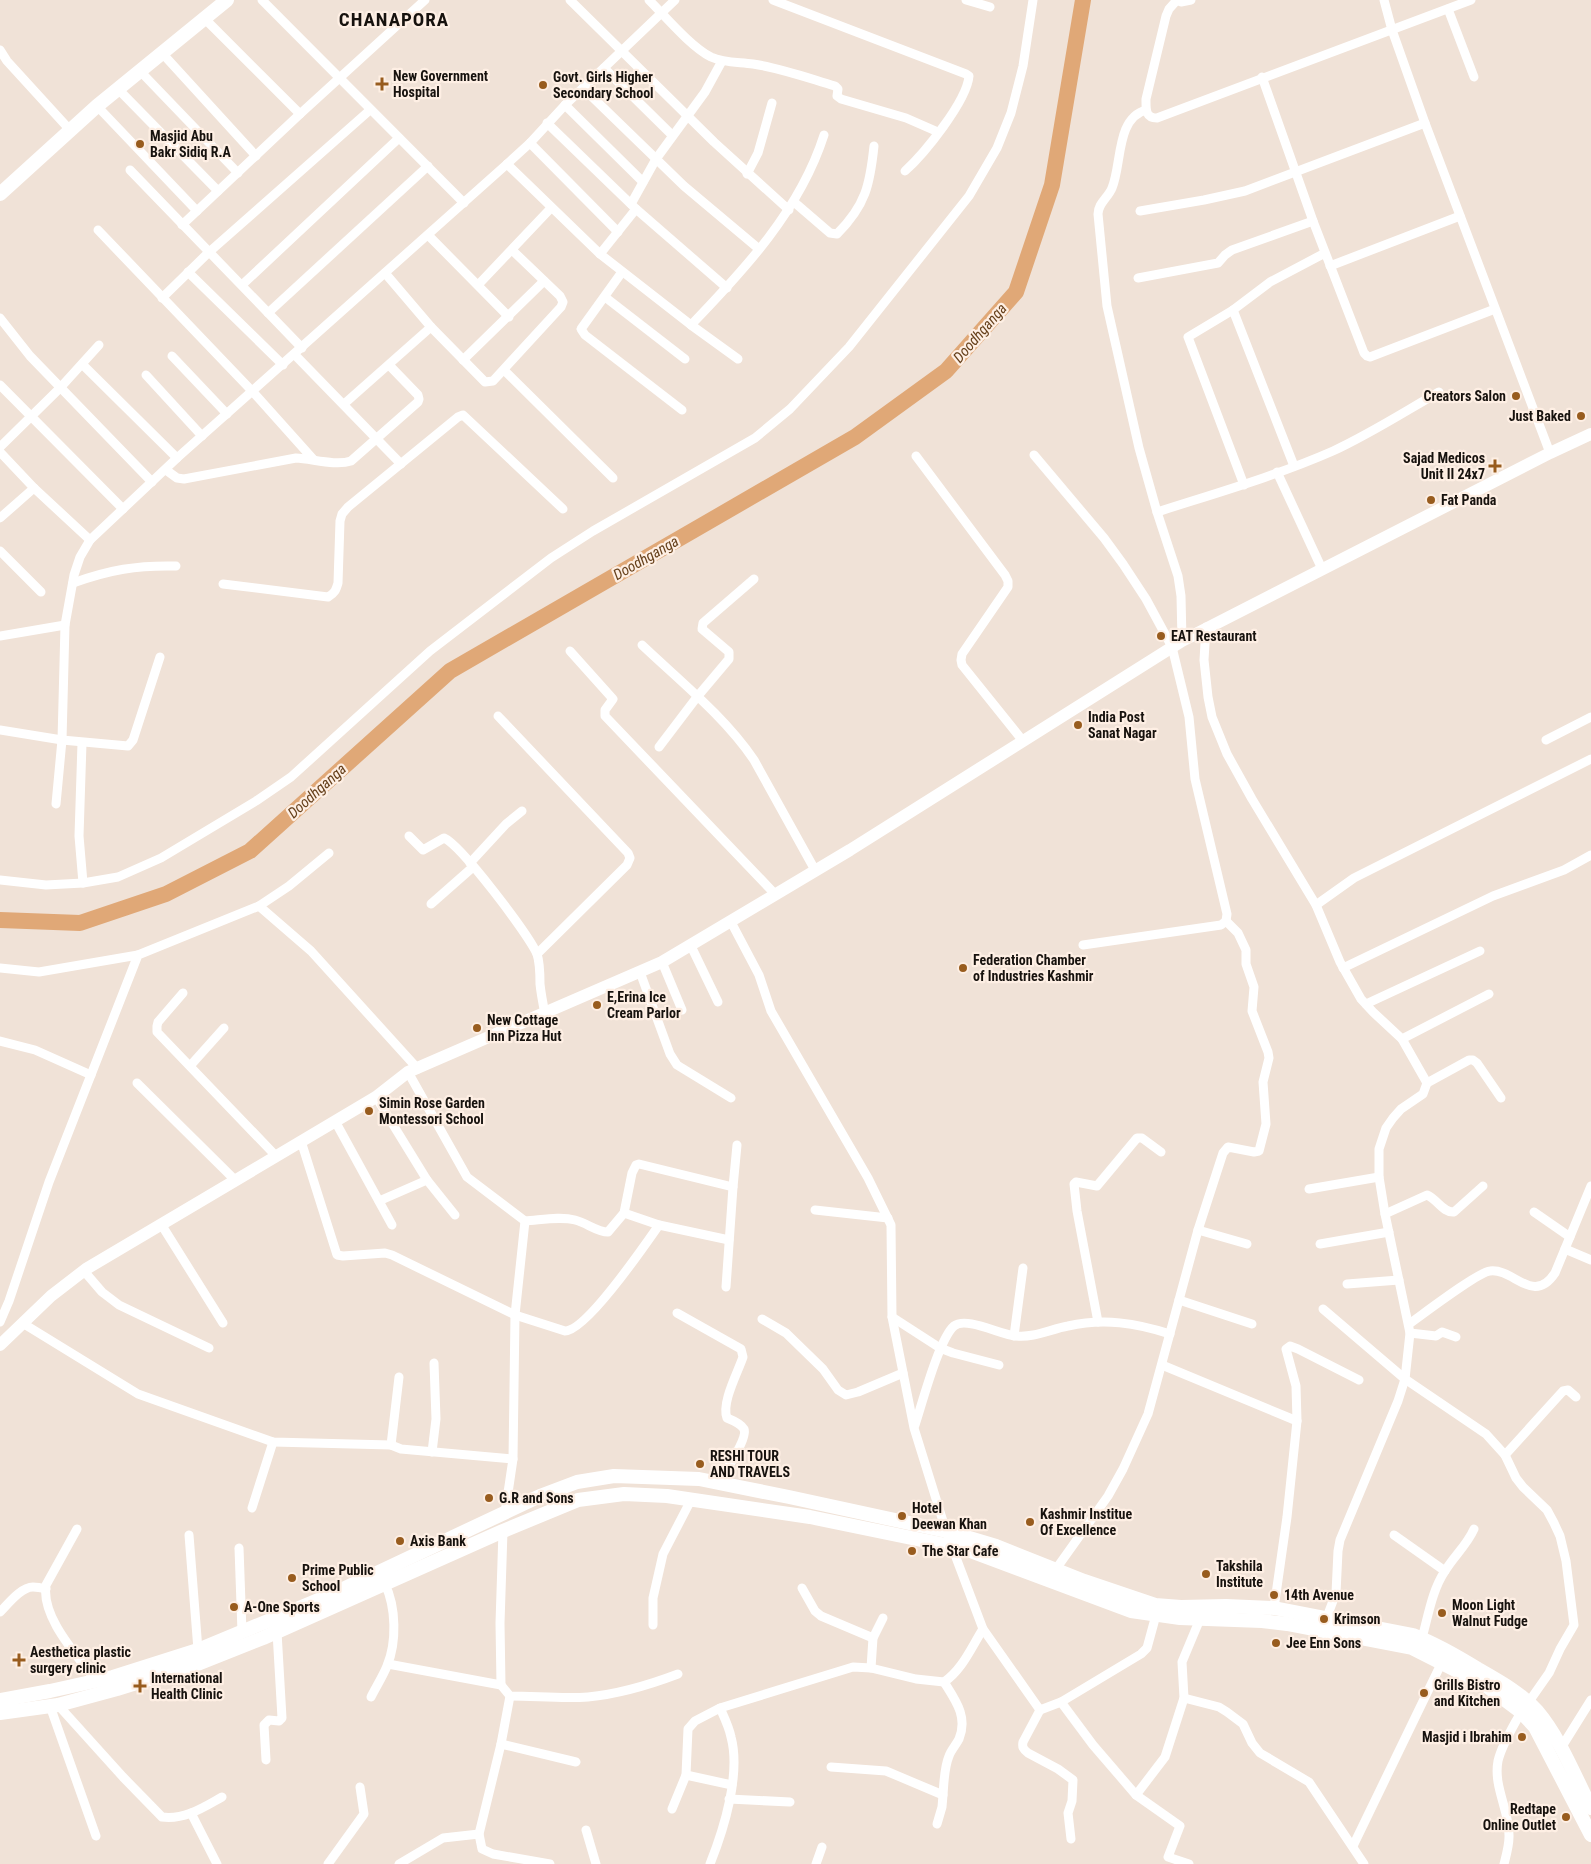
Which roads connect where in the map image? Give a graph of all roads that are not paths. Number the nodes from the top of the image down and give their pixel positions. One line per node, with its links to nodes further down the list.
1 (226, 0): 17 (main road)
2 (262, 0): 28 (street)
3 (424, 0): 28 (street)
4 (570, 0): 20 (street)
5 (648, 0): 16 (street)
6 (675, 0): 16 (street)
7 (772, 0): 41 (street)
8 (966, 0): 14 (street)
9 (1034, 0): 169 (street)
10 (1177, 0): 11 (street); 35 (street)
11 (1191, 0)
12 (1384, 0): 18 (street)
13 (1471, 0): 15 (street)
14 (990, 7)
15 (1448, 8): 18 (street); 27 (street)
16 (662, 13): 20 (street); 23 (street)
17 (204, 18): 21 (main road); 36 (street)
18 (1392, 30): 26 (street); 39 (street)
19 (0, 50): 22 (street)
20 (623, 51): 24 (street); 37 (street)
21 (162, 53): 25 (main road); 47 (street)
22 (4, 60): 40 (street)
23 (722, 61): 37 (street); 41 (street)
24 (604, 68): 29 (street); 43 (street)
25 (140, 71): 30 (main road); 54 (street)
26 (1262, 77): 35 (street); 53 (street)
27 (1474, 77)
28 (339, 78): 34 (street); 36 (street)
29 (583, 88): 32 (street); 48 (street)
30 (118, 89): 33 (main road); 57 (street)
31 (772, 102): 55 (street)
32 (565, 105): 38 (street); 56 (street)
33 (97, 106): 40 (main road); 64 (street)
34 (370, 110): 44 (street); 75 (street)
35 (1146, 110): 134 (street)
36 (300, 114): 47 (street)
37 (688, 116): 43 (street); 55 (street)
38 (548, 123): 45 (street); 61 (street)
39 (1426, 123): 53 (street); 66 (street)
40 (70, 130): 58 (main road)
41 (938, 132): 52 (street)
42 (824, 135): 59 (street)
43 (672, 136): 48 (street)
44 (399, 138): 50 (street); 83 (street)
45 (530, 143): 49 (street); 70 (street)
46 (874, 146): 59 (street)
47 (256, 156): 54 (street)
48 (656, 159): 56 (street); 72 (street)
49 (507, 164): 60 (street); 62 (street)
50 (428, 166): 60 (street); 90 (street)
51 (130, 170): 68 (street)
52 (905, 171)
53 (1296, 172): 65 (street); 67 (street)
54 (238, 173): 57 (street)
55 (747, 174): 63 (street)
56 (643, 182): 61 (street)
57 (218, 191): 64 (street)
58 (0, 194)
59 (794, 202): 63 (street)
60 (464, 203): 71 (street)
61 (634, 207): 70 (street); 85 (street)
62 (551, 208): 73 (street); 76 (street)
63 (789, 210): 72 (street)
64 (197, 211): 68 (street)
65 (1140, 211)
66 (1460, 216): 77 (street); 88 (street)
67 (1312, 221): 74 (street); 81 (street)
68 (182, 226): 75 (street)
69 (98, 230): 87 (street)
70 (618, 232): 76 (street)
71 (428, 234): 80 (street); 84 (street)
72 (759, 249): 85 (street)
73 (512, 250): 82 (street); 84 (street)
74 (1325, 252): 77 (street); 89 (street)
75 (208, 253): 78 (street); 83 (street)
76 (600, 254): 79 (street)
77 (1330, 266): 88 (street)
78 (188, 272): 87 (street); 102 (street)
79 (622, 272): 86 (street); 93 (street)
80 (385, 273): 94 (street); 96 (street)
81 (1138, 278)
82 (544, 281): 91 (street); 104 (street)
83 (242, 285): 90 (street)
84 (478, 285): 91 (street)
85 (727, 288): 93 (street)
86 (605, 297): 98 (street); 111 (street)
87 (162, 298): 108 (street)
88 (1495, 309): 119 (street)
89 (1233, 310): 125 (street); 130 (street)
90 (268, 313): 96 (street)
91 (509, 317): 100 (street)
92 (0, 318): 107 (street)
93 (692, 325): 99 (street)
94 (432, 327): 100 (street); 103 (street)
95 (99, 345): 101 (street)
96 (298, 351): 102 (street); 110 (street)
97 (172, 356): 112 (street)
98 (685, 358)
99 (738, 359)
100 (463, 360): 104 (street)
101 (82, 364): 107 (street); 122 (street)
102 (284, 365): 108 (street)
103 (389, 366): 110 (street); 116 (street)
104 (504, 370): 128 (street)
105 (146, 376): 115 (street)
106 (0, 385): 113 (street)
107 (60, 388): 113 (street); 129 (street)
108 (252, 392): 112 (street); 123 (street)
109 (1439, 392): 125 (street)
110 (344, 404): 116 (street)
111 (682, 410)
112 (227, 414): 115 (street)
113 (32, 417): 117 (street); 132 (street)
114 (1591, 434): 119 (main road)
115 (202, 436): 122 (street)
116 (377, 439): 123 (street); 124 (street)
117 (0, 447)
118 (0, 452): 131 (street)
119 (1550, 453): 139 (main road)
120 (1034, 455): 147 (street)
121 (916, 456): 157 (street)
122 (177, 458): 126 (street)
123 (314, 459): 126 (street)
124 (402, 464): 133 (street); 142 (street)
125 (1294, 466): 127 (street)
126 (166, 470): 129 (street)
127 (1277, 472): 130 (street); 139 (street)
128 (613, 478)
129 (152, 482): 132 (street)
130 (1244, 485): 134 (street)
131 (34, 488): 135 (street); 136 (street)
132 (123, 509): 136 (street)
133 (563, 510)
134 (1157, 512): 147 (street)
135 (0, 518)
136 (90, 540): 141 (street)
137 (0, 551): 143 (street)
138 (176, 566): 141 (street)
139 (1322, 569): 145 (main road)
140 (754, 579): 151 (street)
141 (73, 583): 144 (street)
142 (223, 584)
143 (41, 592)
144 (66, 625): 146 (street); 155 (street)
145 (1206, 627): 147 (main road); 172 (street)
146 (0, 636)
147 (1177, 644): 157 (main road); 174 (street)
148 (642, 645): 151 (street)
149 (570, 651): 170 (street)
150 (160, 657): 158 (street)
151 (697, 697): 159 (street); 167 (street)
152 (498, 716): 179 (street)
153 (1591, 717): 156 (street)
154 (0, 730): 155 (street)
155 (62, 740): 158 (street); 161 (street)
156 (1546, 740)
157 (1023, 741): 167 (main road)
158 (82, 743): 169 (street)
159 (659, 747)
160 (1591, 758): 172 (street)
161 (56, 804)
162 (522, 811): 166 (street)
163 (409, 836): 166 (street)
164 (329, 853): 173 (street)
165 (1591, 855): 183 (street)
166 (472, 865): 171 (street); 179 (street)
167 (815, 870): 170 (main road)
168 (0, 880): 169 (street)
169 (83, 883)
170 (775, 894): 175 (main road)
171 (431, 904)
172 (1316, 905): 183 (street)
173 (259, 906): 180 (street); 195 (street)
174 (1226, 920): 176 (street); 226 (street)
175 (731, 922): 177 (main road); 221 (street)
176 (1083, 945)
177 (691, 946): 181 (main road); 187 (street)
178 (1480, 951): 188 (street)
179 (537, 954): 190 (street)
180 (138, 955): 182 (street); 196 (street)
181 (662, 962): 184 (main road); 189 (street)
182 (0, 968)
183 (1343, 968): 188 (street)
184 (640, 972): 190 (main road); 200 (street)
185 (183, 993): 194 (street)
186 (1490, 994): 192 (street)
187 (718, 1002)
188 (1366, 1004): 192 (street)
189 (682, 1010)
190 (546, 1014): 195 (main road)
191 (224, 1028): 194 (street)
192 (1402, 1039): 197 (street)
193 (0, 1041): 196 (street)
194 (190, 1066): 206 (street)
195 (413, 1071): 199 (main road); 222 (street)
196 (91, 1075): 241 (street)
197 (1427, 1082): 201 (street); 207 (street)
198 (137, 1083): 208 (street)
199 (376, 1097): 202 (main road); 209 (street)
200 (731, 1098)
201 (1501, 1098)
202 (335, 1121): 203 (main road); 214 (street)
203 (301, 1141): 206 (main road); 244 (street)
204 (737, 1145): 212 (street)
205 (1161, 1152): 248 (street)
206 (276, 1156): 208 (main road)
207 (1379, 1177): 213 (street); 219 (street)
208 (236, 1180): 223 (main road)
209 (427, 1180): 214 (street); 220 (street)
210 (1483, 1186): 219 (street)
211 (1591, 1186): 215 (street)
212 (734, 1187): 218 (street); 229 (street)
213 (1309, 1189)
214 (380, 1201): 224 (street)
215 (1588, 1201): 228 (street)
216 (815, 1210): 221 (street)
217 (1534, 1212): 228 (street)
218 (624, 1213): 222 (street); 225 (street)
219 (1385, 1214): 227 (street)
220 (455, 1215)
221 (888, 1218): 245 (street)
222 (524, 1221): 244 (street)
223 (160, 1224): 235 (main road); 249 (street)
224 (392, 1224)
225 (659, 1225): 229 (street); 244 (street)
226 (1198, 1230): 230 (street); 240 (street)
227 (1389, 1232): 231 (street); 236 (street)
228 (1570, 1237): 232 (street)
229 (729, 1240): 238 (street)
230 (1247, 1244)
231 (1320, 1244)
232 (1565, 1249): 233 (street); 252 (street)
233 (1591, 1260)
234 (1023, 1268): 254 (street)
235 (84, 1271): 250 (main road); 257 (street)
236 (1399, 1280): 237 (street); 252 (street)
237 (1347, 1284)
238 (726, 1287)
239 (0, 1294): 241 (street)
240 (1179, 1300): 251 (street); 253 (street)
241 (9, 1301): 247 (street)
242 (1323, 1309): 265 (street)
243 (677, 1313): 274 (street)
244 (515, 1315): 273 (street)
245 (892, 1317): 258 (street); 262 (street)
246 (762, 1319): 262 (street)
247 (0, 1322)
248 (1098, 1322): 253 (street); 254 (street)
249 (223, 1323)
250 (24, 1324): 256 (main road); 269 (street)
251 (1252, 1324)
252 (1409, 1329): 255 (street); 265 (street)
253 (1170, 1334): 261 (street)
254 (1014, 1336): 258 (street)
255 (1456, 1337)
256 (0, 1345)
257 (209, 1348)
258 (940, 1348): 260 (street); 268 (street)
259 (434, 1362): 271 (street)
260 (999, 1365)
261 (1162, 1365): 267 (street); 286 (street)
262 (903, 1373): 268 (street)
263 (399, 1377): 270 (street)
264 (1359, 1380): 267 (street)
265 (1405, 1380): 272 (street); 296 (street)
266 (1576, 1397): 272 (street)
267 (1297, 1421): 291 (street)
268 (914, 1428): 281 (street)
269 (273, 1442): 270 (street); 276 (street)
270 (391, 1445): 271 (street)
271 (432, 1452): 273 (street)
272 (1505, 1455): 318 (street)
273 (513, 1459): 277 (street)
274 (718, 1483): 277 (main road); 281 (main road)
275 (691, 1500): 280 (main road); 284 (main road); 297 (street)
276 (252, 1508)
277 (505, 1514): 299 (main road)
278 (77, 1529): 290 (street)
279 (1474, 1529): 287 (street)
280 (503, 1531): 288 (main road); 310 (street)
281 (946, 1531): 284 (street); 286 (main road)
282 (189, 1535): 303 (street)
283 (1394, 1535): 287 (street)
284 (953, 1547): 293 (main road); 298 (street)
285 (239, 1548): 299 (street)
286 (1056, 1569): 291 (main road)
287 (1445, 1571): 302 (street)
288 (385, 1584): 300 (main road); 305 (street)
289 (802, 1588): 301 (street)
290 (46, 1589): 292 (street); 308 (street)
291 (1274, 1608): 296 (main road)
292 (0, 1612)
293 (1156, 1615): 295 (main road); 316 (street)
294 (883, 1618): 301 (street)
295 (1200, 1619): 296 (main road); 313 (street)
296 (1324, 1624): 302 (main road); 304 (main road)
297 (652, 1625)
298 (983, 1629): 309 (street); 320 (street)
299 (242, 1632): 303 (main road)
300 (277, 1632): 317 (main road); 324 (street)
301 (873, 1638): 306 (street)
302 (1422, 1638): 318 (main road)
303 (198, 1650): 308 (main road)
304 (1442, 1662): 318 (main road); 344 (street)
305 (388, 1664): 310 (street); 312 (street)
306 (871, 1668): 309 (street); 319 (street)
307 (678, 1674): 311 (street)
308 (96, 1681): 314 (main road)
309 (944, 1682): 330 (street)
310 (501, 1685): 311 (street)
311 (510, 1696): 322 (street)
312 (371, 1697)
313 (1184, 1698): 331 (street); 344 (street)
314 (0, 1700)
315 (1591, 1700): 323 (street)
316 (1061, 1702): 320 (street); 331 (street)
317 (54, 1705): 321 (main road); 337 (street); 342 (street)
318 (1525, 1707): 323 (main road); 341 (main road); 355 (street)
319 (720, 1708): 327 (street); 328 (street)
320 (1040, 1710): 343 (street)
321 (0, 1713)
322 (501, 1744): 325 (street); 340 (street)
323 (1561, 1748): 335 (main road)
324 (266, 1760)
325 (576, 1762)
326 (831, 1767): 330 (street)
327 (686, 1775): 328 (street); 336 (street)
328 (732, 1785): 333 (street)
329 (360, 1787): 347 (street)
330 (943, 1795): 338 (street)
331 (1136, 1795): 353 (street)
332 (222, 1797): 337 (street)
333 (729, 1799): 334 (street); 351 (street)
334 (790, 1802)
335 (1591, 1808)
336 (672, 1809)
337 (191, 1814): 346 (street)
338 (937, 1824)
339 (586, 1830): 350 (street)
340 (479, 1834): 348 (street); 349 (street)
341 (1591, 1834)
342 (96, 1836)
343 (1071, 1839)
344 (1353, 1846): 354 (street)
345 (822, 1847): 352 (street)
346 (217, 1864)
347 (328, 1864)
348 (399, 1864)
349 (550, 1864)
350 (596, 1864)
351 (710, 1864)
352 (816, 1864)
353 (1189, 1864)
354 (1364, 1864)
355 (1504, 1864)

